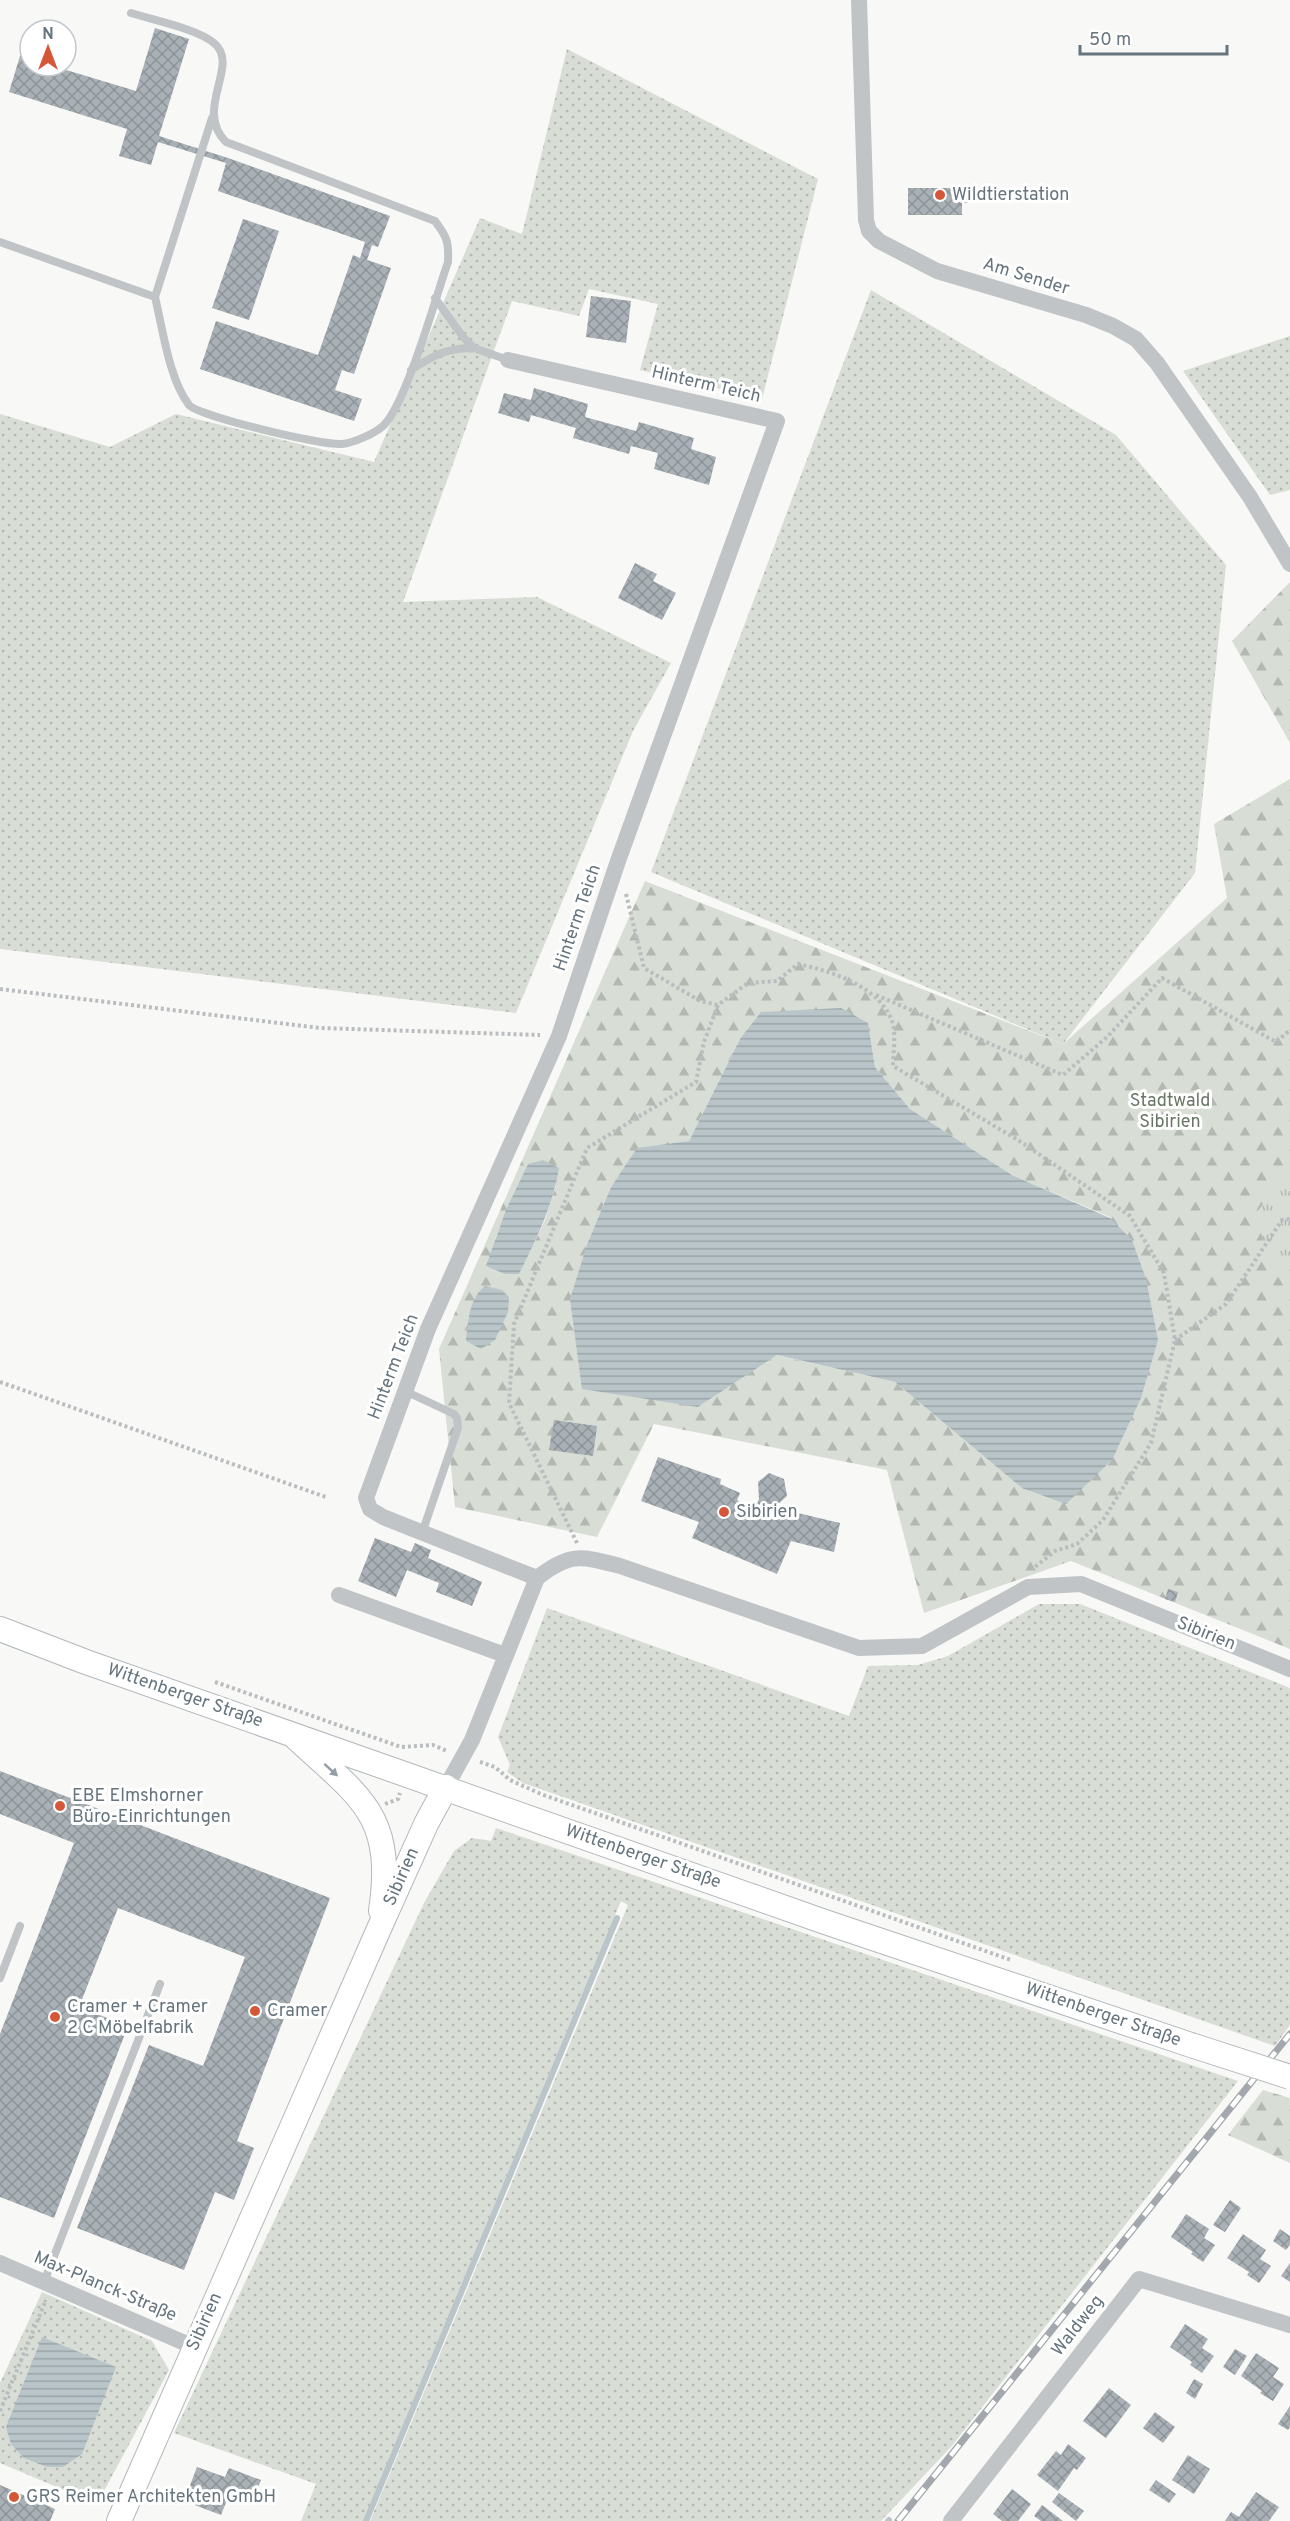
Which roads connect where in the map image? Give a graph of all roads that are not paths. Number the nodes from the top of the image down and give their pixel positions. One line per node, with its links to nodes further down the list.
1 (859, 0): 10 (street, Am Sender)
2 (131, 13): 3 (lane)
3 (213, 117): 5 (lane); 6 (lane)
4 (0, 242): 5 (lane)
5 (155, 297): 9 (lane)
6 (435, 298): 7 (lane); 9 (lane)
7 (474, 348): 8 (lane); 9 (lane)
8 (508, 360): 11 (street, Hinterm Teich)
9 (411, 370)
10 (1290, 564)
11 (405, 1391): 12 (lane); 12 (street, Hinterm Teich)
12 (422, 1533): 13 (street, Hinterm Teich)
13 (537, 1578): 16 (street, Sibirien); 17 (street, Sibirien)
14 (339, 1595): 16 (street)
15 (0, 1629): 18 (main road, Wittenberger Straße)
16 (505, 1655): 19 (street, Sibirien)
17 (1290, 1669)
18 (289, 1732): 19 (main road, Wittenberger Straße); 21 (main road, one-way to 21)
19 (446, 1787): 21 (main road, Sibirien); 24 (main road, Wittenberger Straße, bridge)
20 (20, 1926): 22 (lane)
21 (378, 1931): 28 (main road, Sibirien)
22 (0, 1978)
23 (160, 1984): 26 (lane)
24 (1290, 2077)
25 (0, 2263): 26 (street, Max-Planck-Straße)
26 (48, 2284): 28 (street, Max-Planck-Straße)
27 (1290, 2325): 30 (street, Waldweg)
28 (194, 2348): 29 (main road, Sibirien)
29 (118, 2521)
30 (951, 2521)

